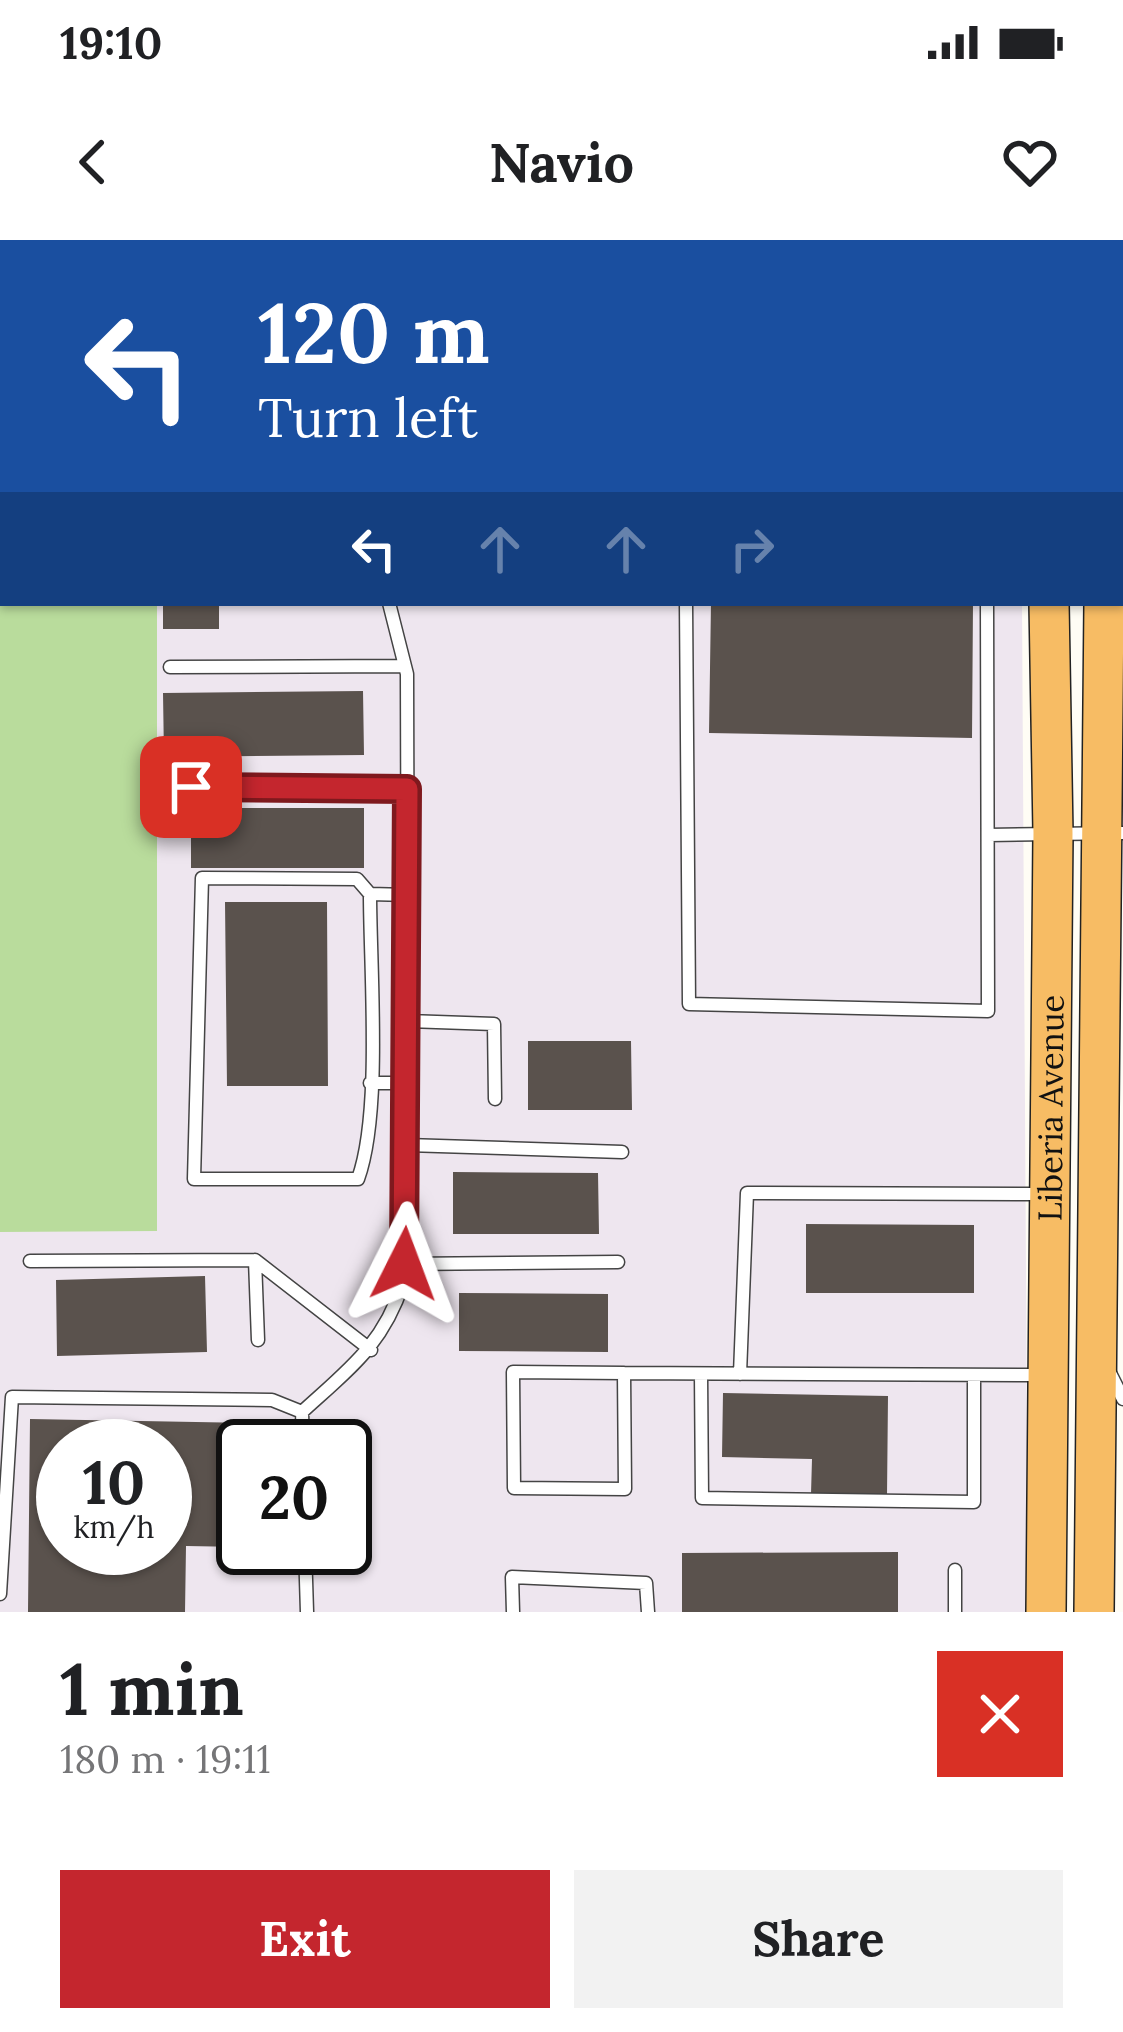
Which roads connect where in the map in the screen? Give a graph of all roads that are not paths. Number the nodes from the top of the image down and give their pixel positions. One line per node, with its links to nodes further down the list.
1 (389, 606): 6 (lane)
2 (686, 606): 12 (lane)
3 (987, 606): 12 (lane)
4 (1049, 606): 10 (highway, Liberia Avenue)
5 (1104, 606): 11 (highway, Liberia Avenue)
6 (405, 666): 7 (lane); 9 (lane)
7 (170, 667)
8 (191, 787): 9 (lane)
9 (407, 789): 14 (lane)
10 (1053, 833): 11 (lane); 12 (lane); 21 (highway, Liberia Avenue)
11 (1112, 833): 27 (highway, Liberia Avenue)
12 (988, 835)
13 (370, 894): 14 (lane); 17 (lane); 17 (lane)
14 (408, 896): 15 (lane)
15 (408, 1022): 16 (lane); 18 (lane)
16 (408, 1082): 17 (lane); 19 (lane)
17 (370, 1083)
18 (495, 1099)
19 (407, 1145): 20 (lane); 25 (lane)
20 (622, 1152)
21 (1048, 1194): 31 (lane); 33 (highway, Liberia Avenue)
22 (255, 1260): 23 (lane); 26 (lane); 28 (lane)
23 (31, 1261)
24 (618, 1262): 25 (lane)
25 (404, 1264): 28 (lane)
26 (258, 1340)
27 (1096, 1347): 34 (lane); 45 (highway, Liberia Avenue)
28 (371, 1350): 35 (lane)
29 (624, 1373): 29 (lane); 30 (lane)
30 (700, 1374): 31 (lane); 32 (lane)
31 (740, 1374): 32 (lane)
32 (974, 1375): 33 (lane)
33 (1047, 1376): 44 (highway, Liberia Avenue)
34 (1123, 1399)
35 (302, 1412): 36 (lane); 39 (lane)
36 (302, 1419)
37 (955, 1570): 43 (lane)
38 (306, 1575): 40 (lane)
39 (0, 1594)
40 (307, 1612)
41 (513, 1612): 42 (lane)
42 (648, 1612)
43 (956, 1612)
44 (1046, 1612)
45 (1094, 1612)

